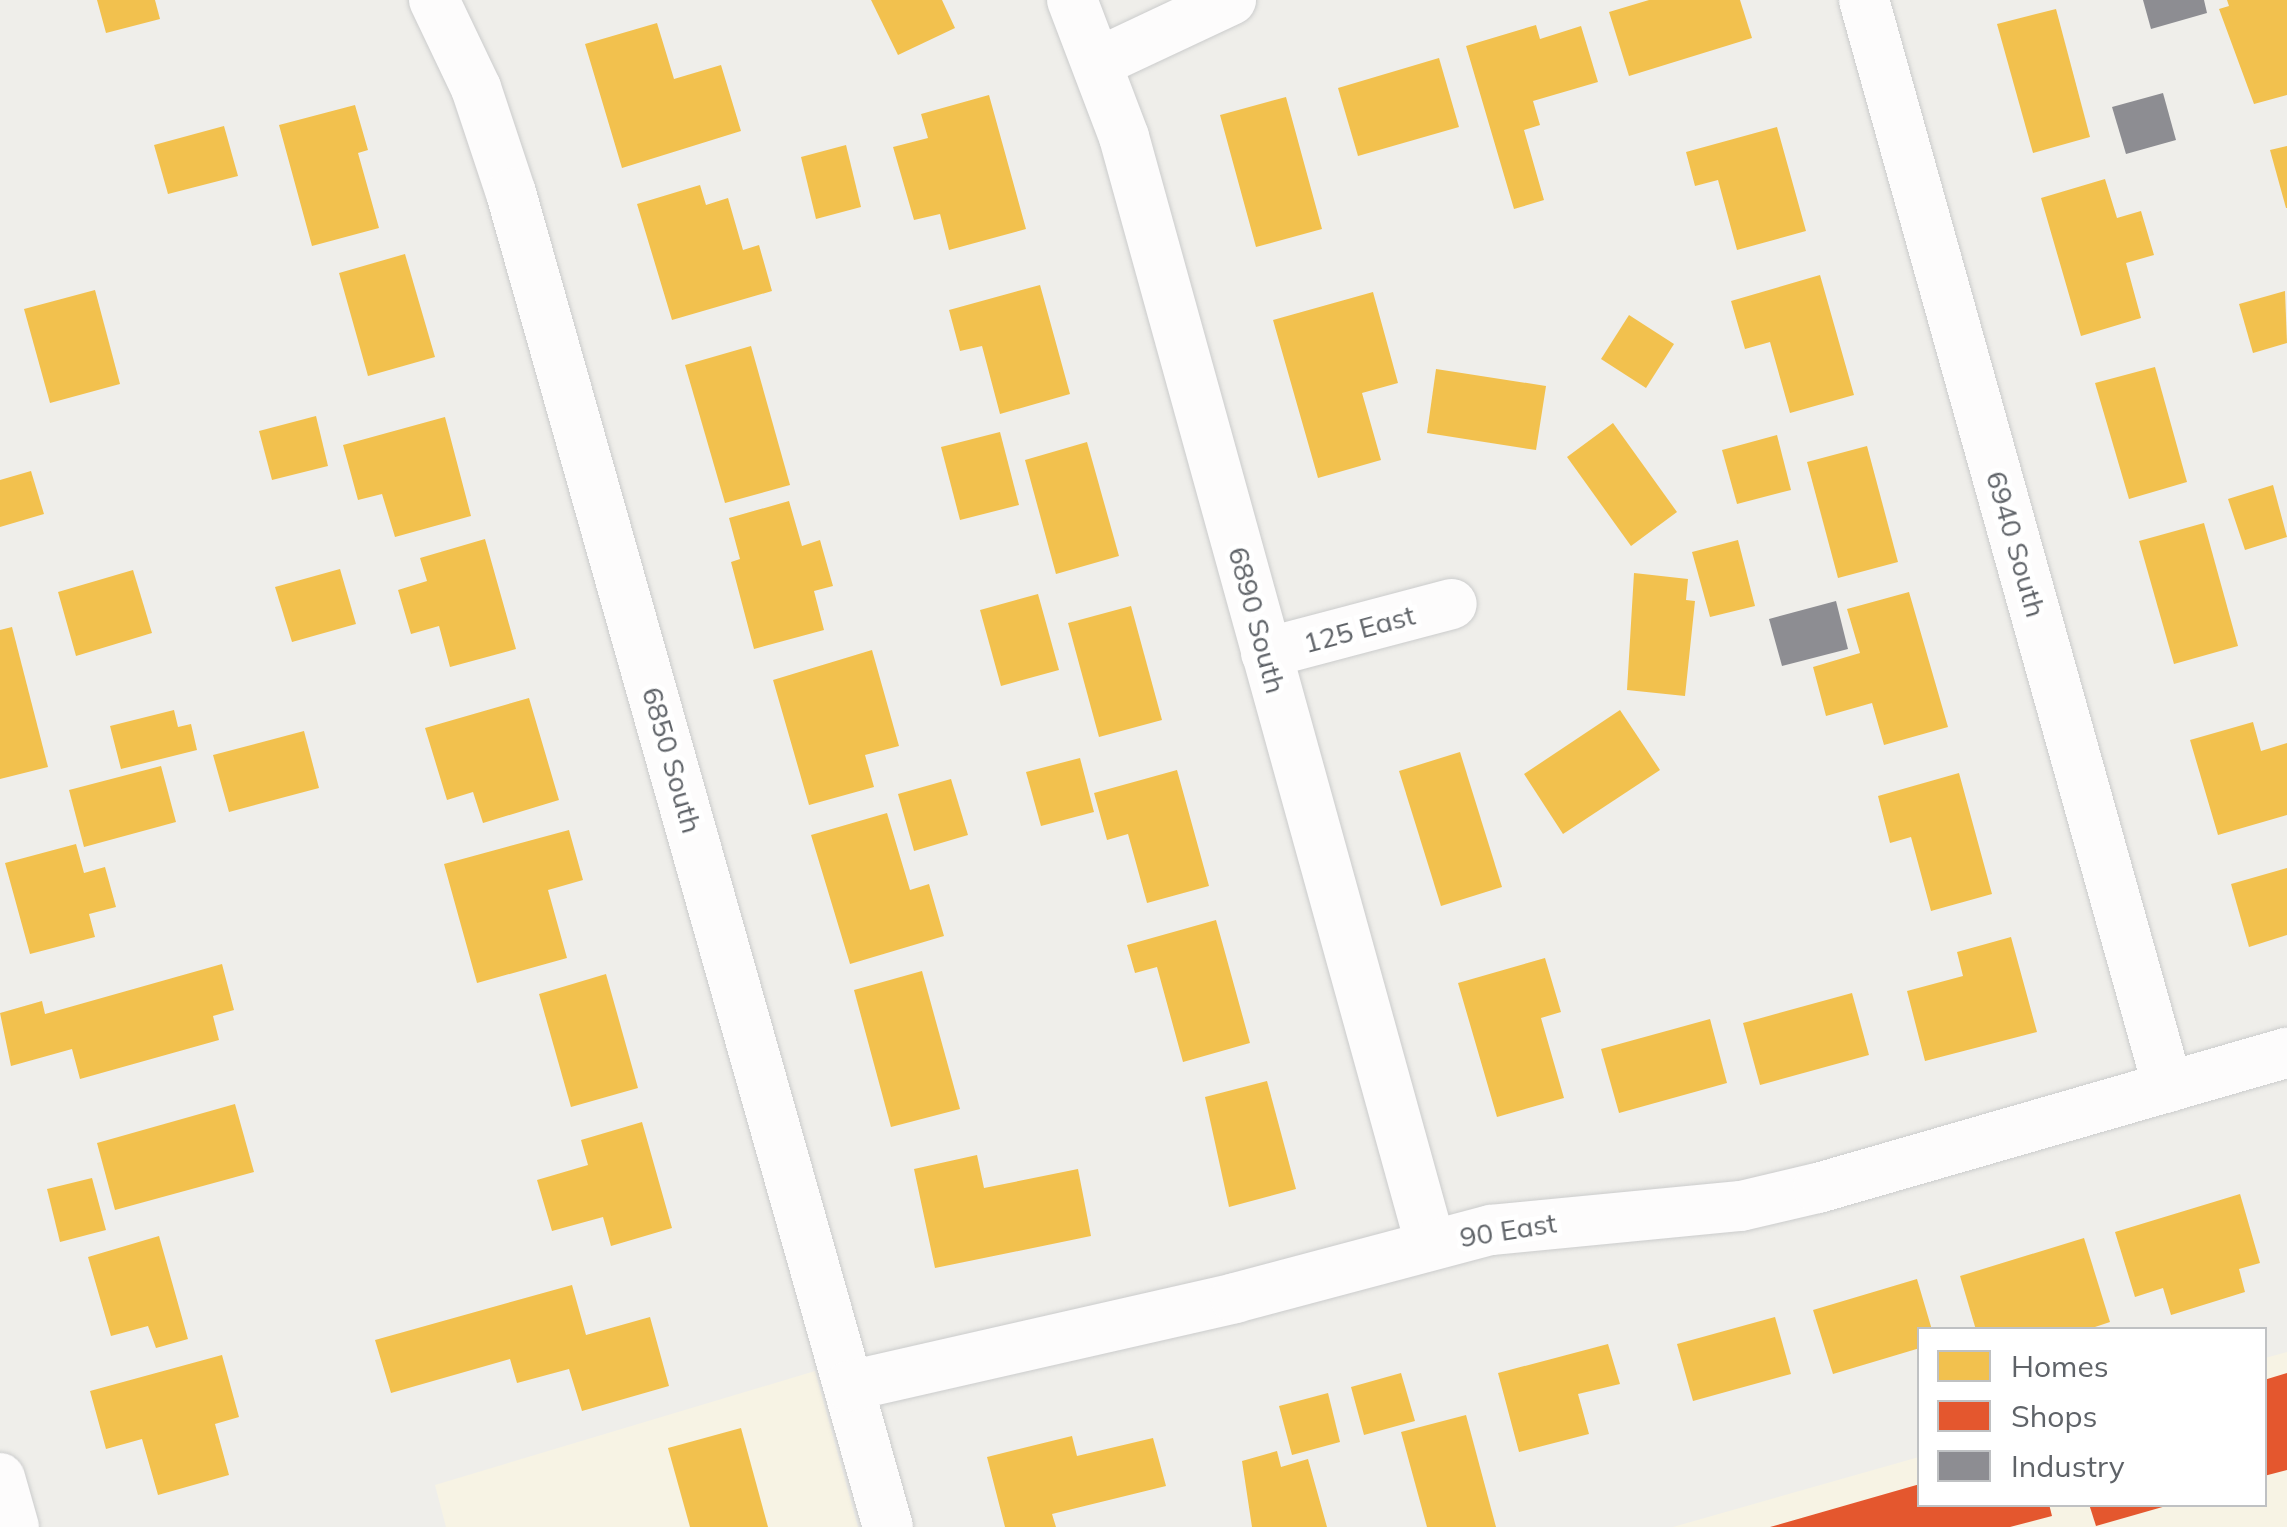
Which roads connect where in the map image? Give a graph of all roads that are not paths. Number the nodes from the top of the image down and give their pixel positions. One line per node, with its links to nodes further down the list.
1 (434, 0): 11 (street, 6850 South)
2 (1072, 0): 5 (street, 6890 South)
3 (1230, 0): 5 (street)
4 (1864, 0): 9 (street, 6940 South)
5 (1099, 62): 7 (street, 6890 South)
6 (1452, 604): 7 (street, 125 East)
7 (1266, 653): 10 (street, 6890 South)
8 (2287, 1053): 9 (street, 90 East)
9 (2168, 1088): 10 (street, 90 East)
10 (1430, 1243): 11 (street, 90 East)
11 (850, 1386): 14 (street, 6850 South)
12 (0, 1478): 13 (street)
13 (14, 1527)
14 (888, 1527)

